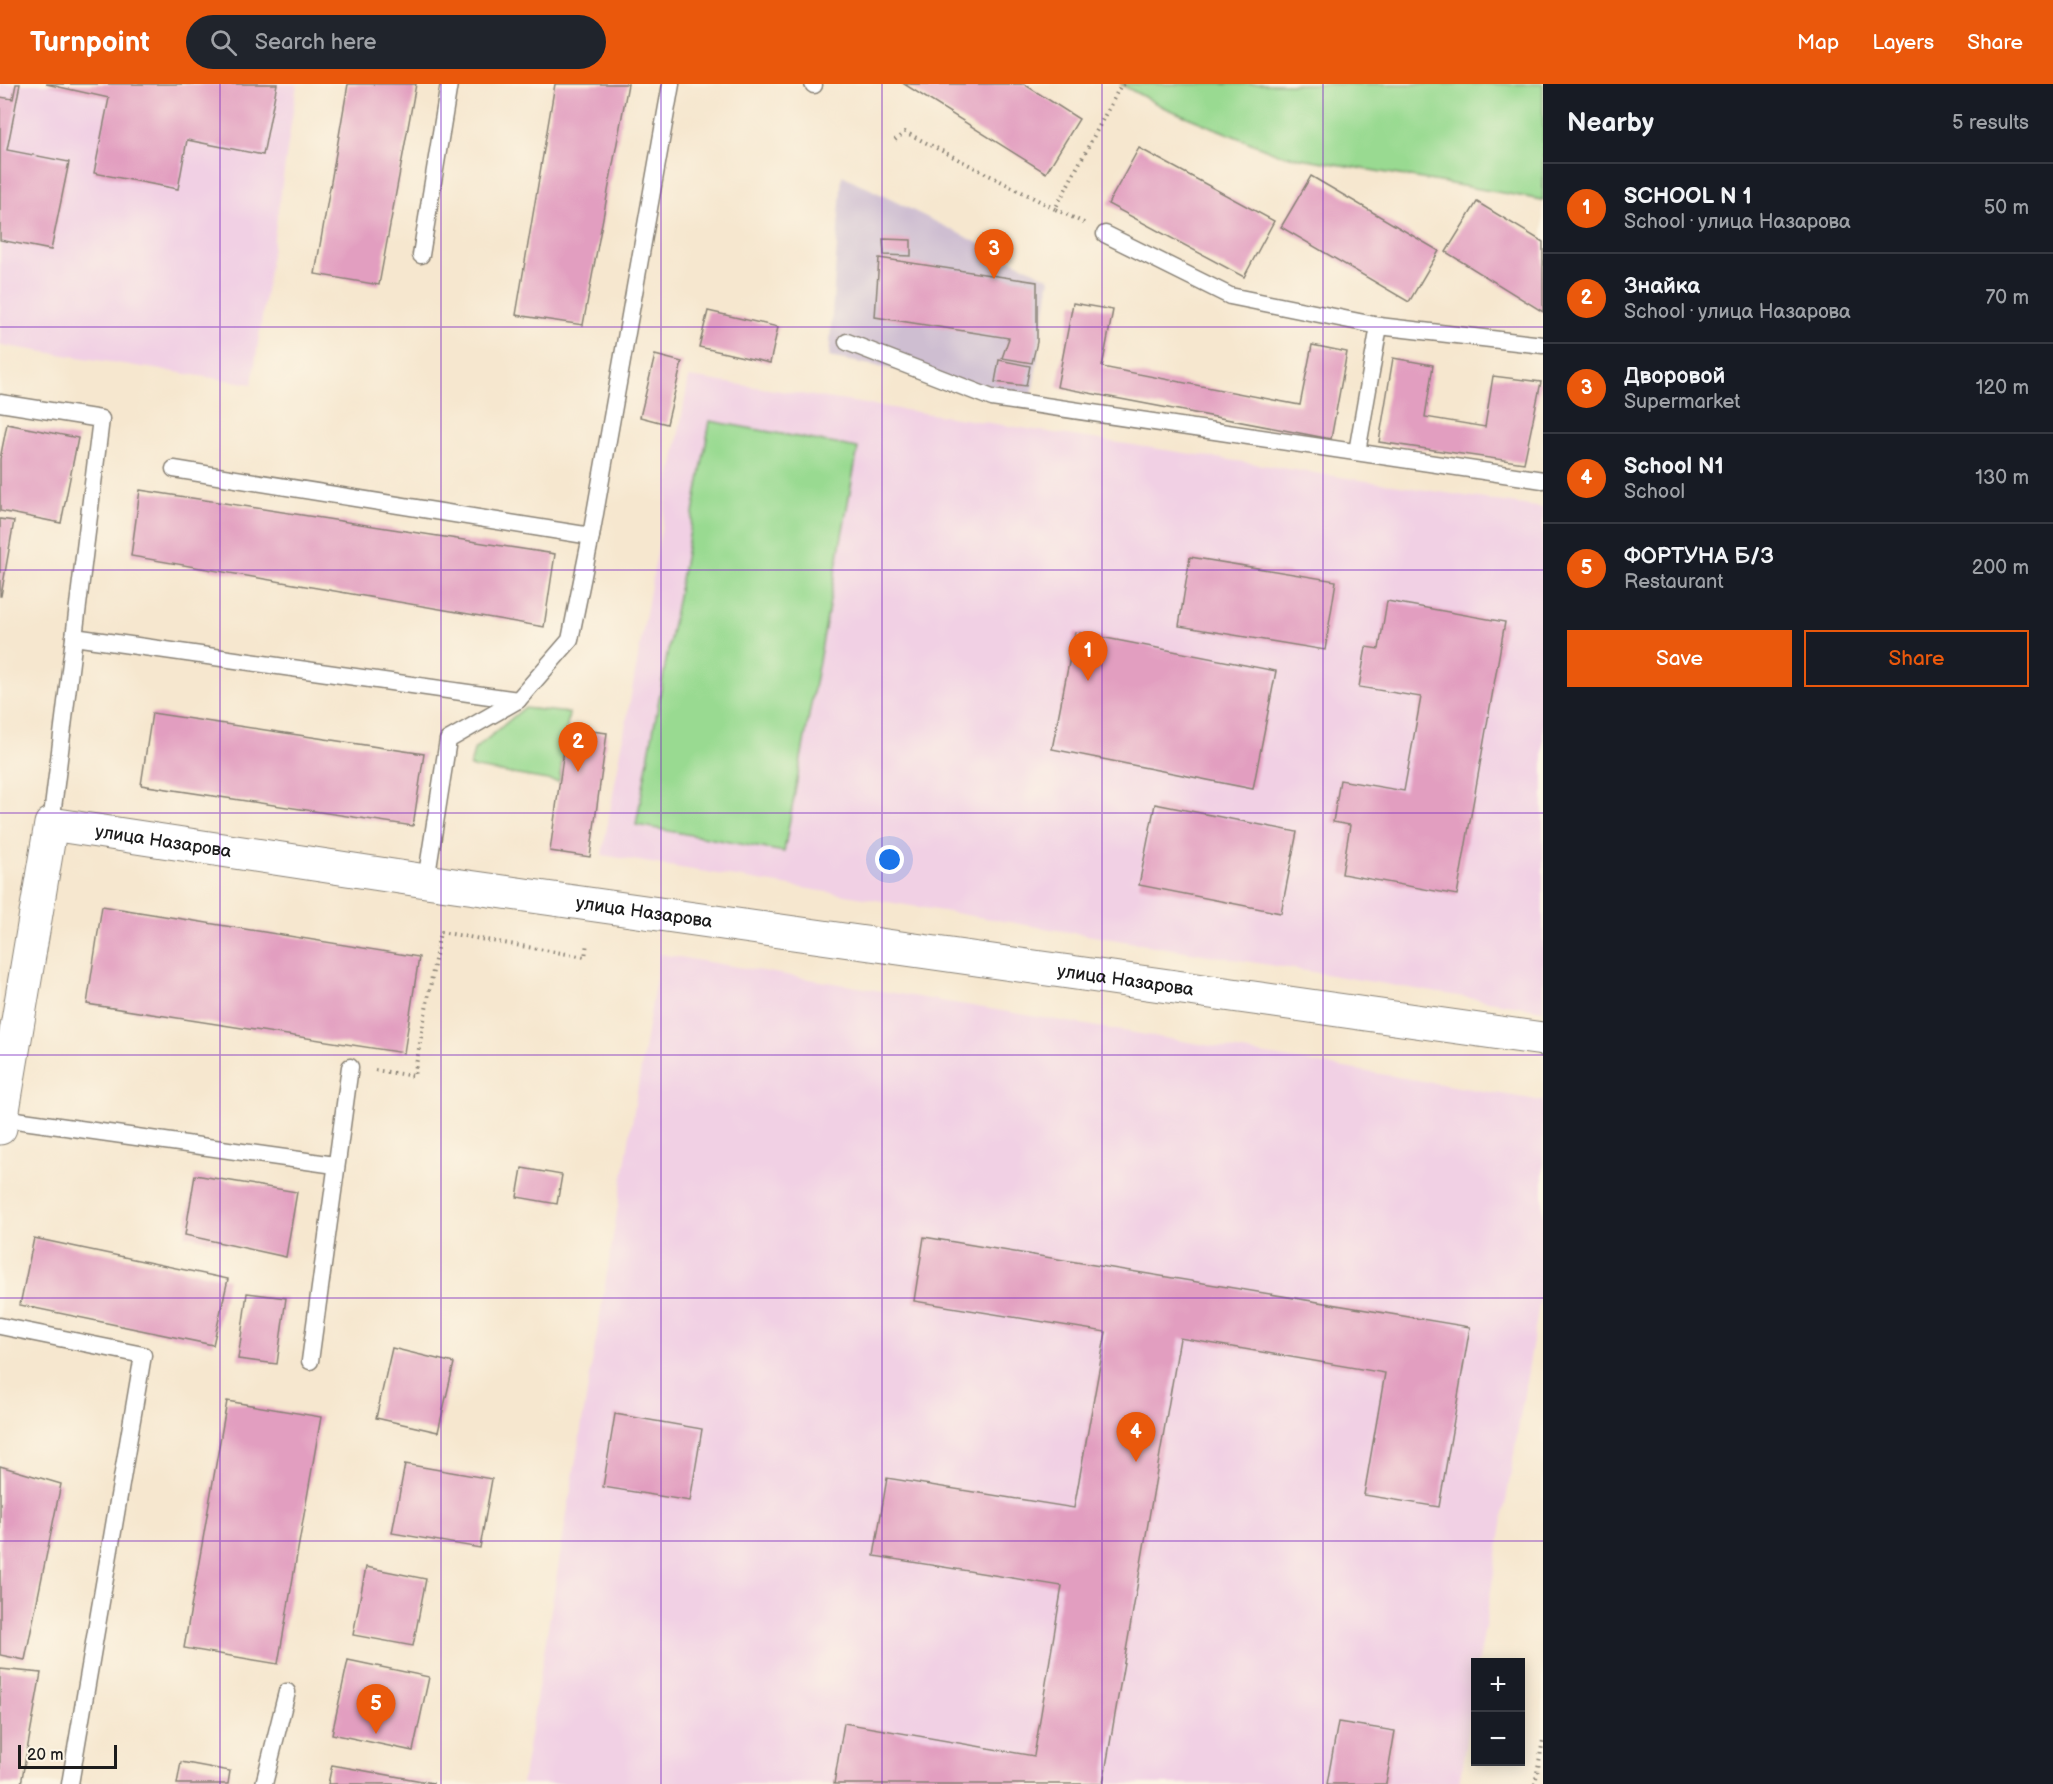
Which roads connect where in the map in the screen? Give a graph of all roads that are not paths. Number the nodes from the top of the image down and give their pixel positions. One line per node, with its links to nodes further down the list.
1 (449, 84): 4 (lane)
2 (671, 84): 12 (lane)
3 (1105, 234): 5 (lane)
4 (421, 255)
5 (1379, 326): 7 (lane); 9 (lane)
6 (847, 342): 9 (lane)
7 (1543, 345)
8 (0, 403): 13 (lane)
9 (1357, 452): 11 (lane)
10 (174, 470): 12 (lane)
11 (1543, 480)
12 (591, 536): 14 (lane)
13 (74, 637): 14 (lane); 15 (lane)
14 (518, 700): 16 (lane)
15 (51, 824): 16 (street, улица Назарова); 19 (street)
16 (426, 882): 17 (street, улица Назарова)
17 (1543, 1039)
18 (350, 1067): 20 (lane)
19 (1, 1123): 20 (lane)
20 (335, 1165): 22 (lane)
21 (0, 1326): 24 (lane)
22 (310, 1361)
23 (287, 1692): 25 (lane)
24 (70, 1784)
25 (264, 1784)

